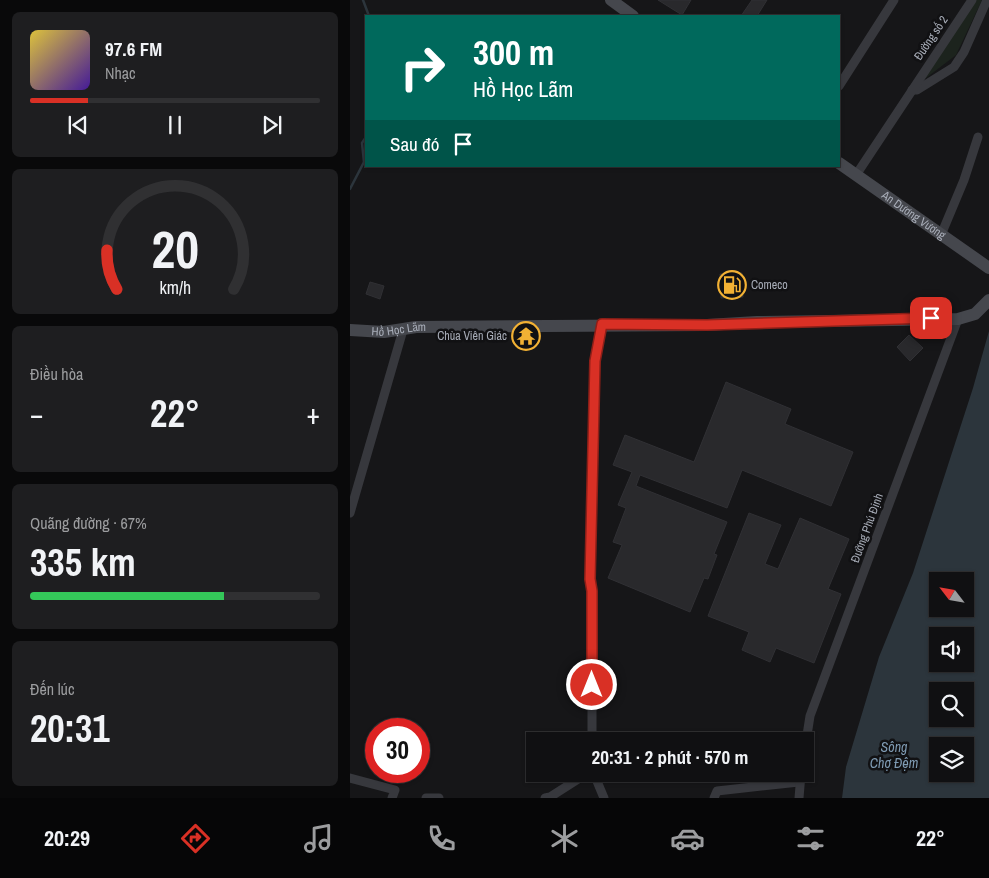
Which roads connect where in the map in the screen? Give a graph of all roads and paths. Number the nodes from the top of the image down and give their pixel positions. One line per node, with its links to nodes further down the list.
1 (610, 0): 5 (main road)
2 (894, 0): 6 (street)
3 (972, 0): 7 (street, Đường số 2)
4 (987, 0): 7 (street)
5 (632, 15)
6 (840, 84)
7 (912, 90): 10 (street, Đường số 2)
8 (978, 137): 11 (street)
9 (840, 164): 10 (main road, An Dương Vương)
10 (856, 175): 11 (main road, An Dương Vương)
11 (941, 235): 12 (main road, An Dương Vương)
12 (989, 268)
13 (989, 300): 14 (main road)
14 (958, 318): 15 (main road, Hồ Học Lãm); 20 (street, Đường Phú Định)
15 (602, 324): 17 (main road, Hồ Học Lãm); 19 (street)
16 (350, 330): 17 (main road, Hồ Học Lãm)
17 (404, 330): 18 (street)
18 (350, 513)
19 (592, 732)
20 (808, 732)
21 (350, 778): 26 (street)
22 (573, 782): 29 (street)
23 (597, 782): 30 (street)
24 (776, 782): 31 (street)
25 (800, 782): 32 (street)
26 (392, 798)
27 (426, 798): 28 (street)
28 (439, 798)
29 (545, 798)
30 (604, 798)
31 (714, 798)
32 (799, 798)

